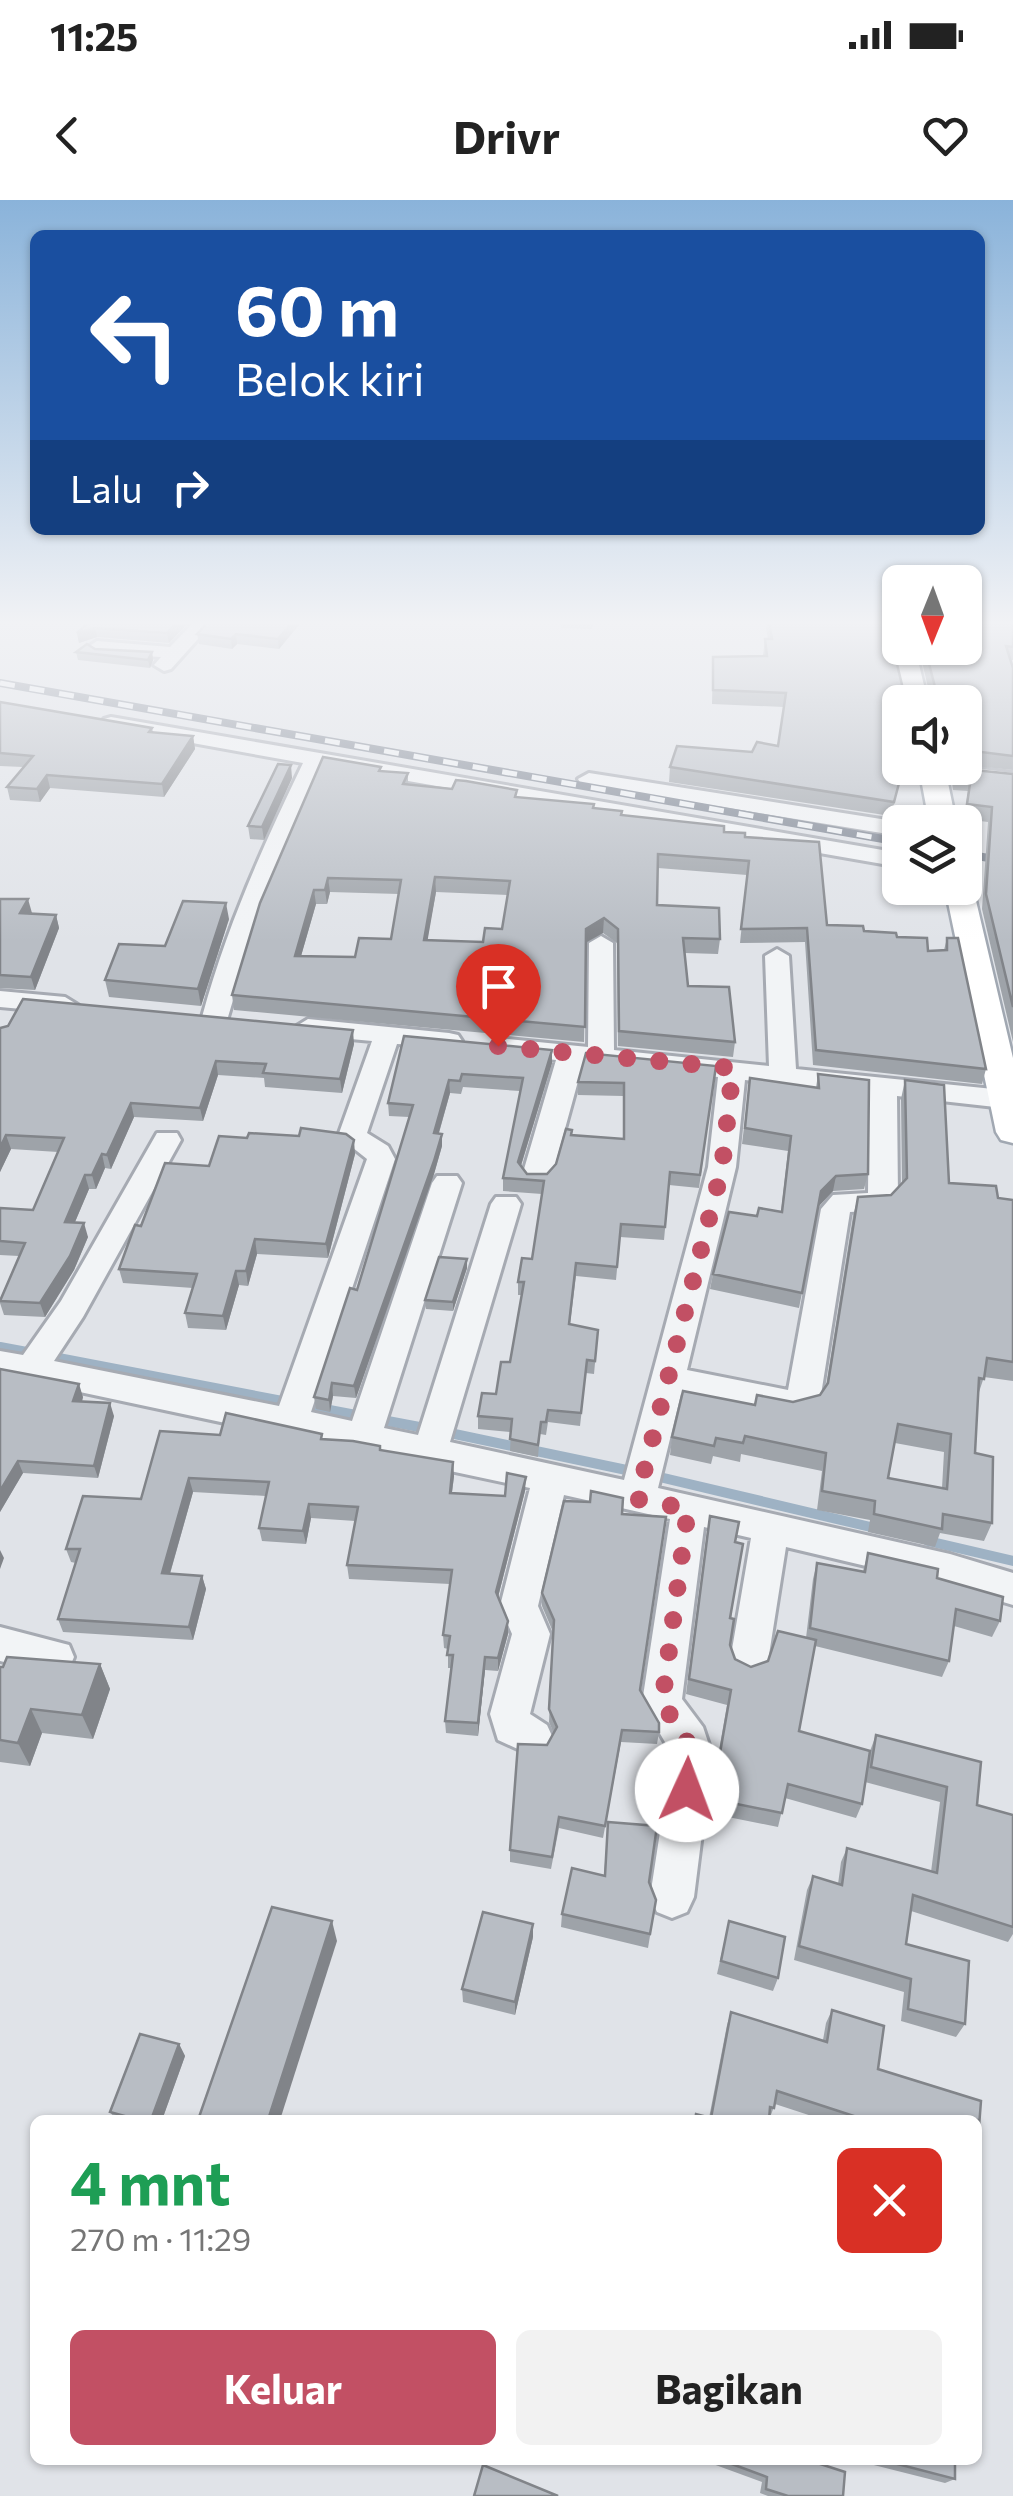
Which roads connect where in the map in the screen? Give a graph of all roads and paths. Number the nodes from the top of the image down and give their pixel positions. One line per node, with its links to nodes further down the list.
1 (134, 727): 2 (street)
2 (315, 758): 7 (street); 13 (street)
3 (982, 775): 5 (street)
4 (590, 779): 6 (street)
5 (1013, 779)
6 (882, 826)
7 (882, 857)
8 (964, 905): 22 (main road)
9 (601, 943): 18 (street)
10 (776, 956): 20 (street)
11 (8, 1000): 12 (street); 15 (street)
12 (96, 1008)
13 (214, 1018)
14 (272, 1023): 16 (street)
15 (0, 1032)
16 (387, 1035): 17 (street); 30 (street)
17 (572, 1053): 18 (street); 25 (street)
18 (601, 1056): 19 (street)
19 (733, 1068): 20 (street); 29 (street)
20 (784, 1073): 21 (street)
21 (883, 1084): 22 (street); 29 (street)
22 (1009, 1100): 23 (main road)
23 (1013, 1132)
24 (167, 1140): 28 (street)
25 (537, 1176)
26 (447, 1183): 31 (street)
27 (506, 1204): 32 (street)
28 (15, 1366): 30 (street)
29 (666, 1378): 34 (street)
30 (297, 1405): 31 (street)
31 (372, 1418): 32 (street)
32 (436, 1433): 33 (street)
33 (550, 1480): 34 (street); 41 (street)
34 (641, 1482): 35 (street)
35 (688, 1509): 36 (street); 42 (street)
36 (771, 1528): 37 (street); 40 (street)
37 (1013, 1589)
38 (0, 1644): 39 (street)
39 (54, 1657)
40 (749, 1661)
41 (533, 1738)
42 (672, 1898)

